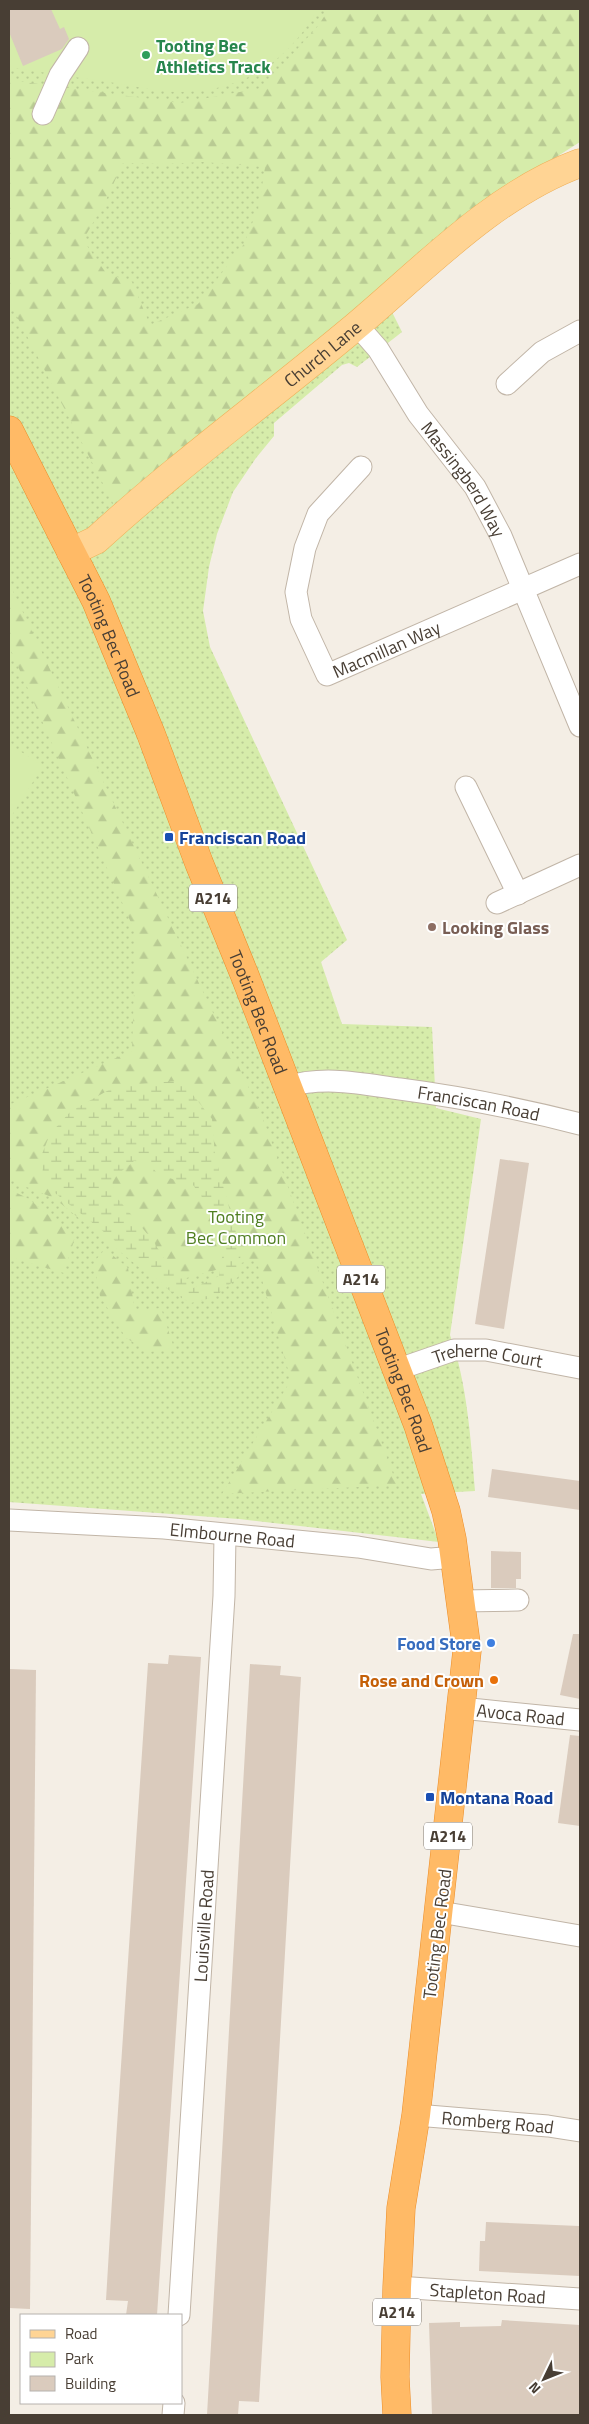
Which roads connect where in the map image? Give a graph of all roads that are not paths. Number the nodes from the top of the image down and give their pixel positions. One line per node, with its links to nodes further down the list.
1 (78, 48): 2 (street)
2 (43, 114)
3 (580, 163): 4 (main road, Church Lane)
4 (357, 325): 9 (main road, Church Lane); 11 (street, Massingberd Way)
5 (580, 331): 6 (street)
6 (507, 384)
7 (9, 430): 9 (highway, Tooting Bec Road / A214)
8 (360, 467): 11 (street, Macmillan Way)
9 (71, 552): 17 (highway, Tooting Bec Road / A214)
10 (580, 564): 11 (street)
11 (522, 588): 12 (street)
12 (580, 726)
13 (466, 787): 15 (street)
14 (580, 865): 15 (street)
15 (518, 894): 16 (street)
16 (497, 903)
17 (287, 1087): 18 (street, Franciscan Road); 20 (highway, Tooting Bec Road / A214)
18 (580, 1124)
19 (580, 1368): 20 (street, Treherne Court)
20 (396, 1370): 23 (highway, Tooting Bec Road / A214)
21 (9, 1520): 22 (street, Elmbourne Road)
22 (224, 1535): 23 (street, Elmbourne Road); 34 (street, Louisville Road)
23 (455, 1557): 25 (highway, Tooting Bec Road / A214)
24 (518, 1600): 25 (street)
25 (461, 1601): 26 (highway, Tooting Bec Road / A214)
26 (461, 1708): 27 (street, Avoca Road); 28 (highway, Tooting Bec Road / A214)
27 (580, 1720)
28 (440, 1912): 29 (street); 30 (highway, Tooting Bec Road / A214)
29 (580, 1936)
30 (416, 2114): 31 (street, Romberg Road); 32 (highway, Tooting Bec Road / A214)
31 (580, 2132)
32 (397, 2286): 33 (street, Stapleton Road); 35 (highway, Tooting Bec Road / A214)
33 (580, 2300)
34 (179, 2314)
35 (397, 2415)

